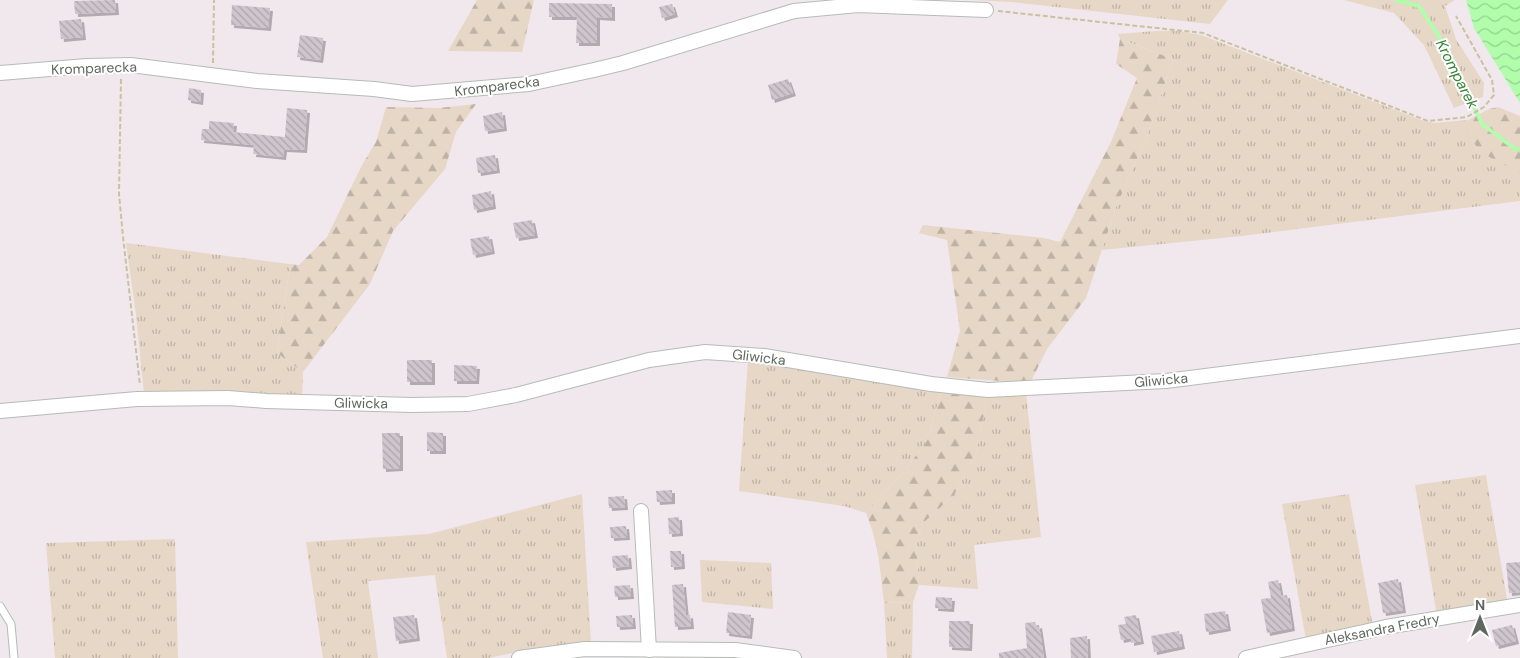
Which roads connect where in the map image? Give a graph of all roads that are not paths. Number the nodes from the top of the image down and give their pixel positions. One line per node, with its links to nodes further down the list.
1 (986, 10): 2 (street, Kromparecka)
2 (0, 73)
3 (1520, 336): 4 (street, Gliwicka)
4 (0, 411)
5 (641, 511): 8 (street)
6 (1520, 605): 12 (street, Aleksandra Fredry)
7 (0, 606): 9 (lane)
8 (649, 650): 10 (street); 11 (street)
9 (14, 658)
10 (519, 658)
11 (794, 658)
12 (1246, 658)

